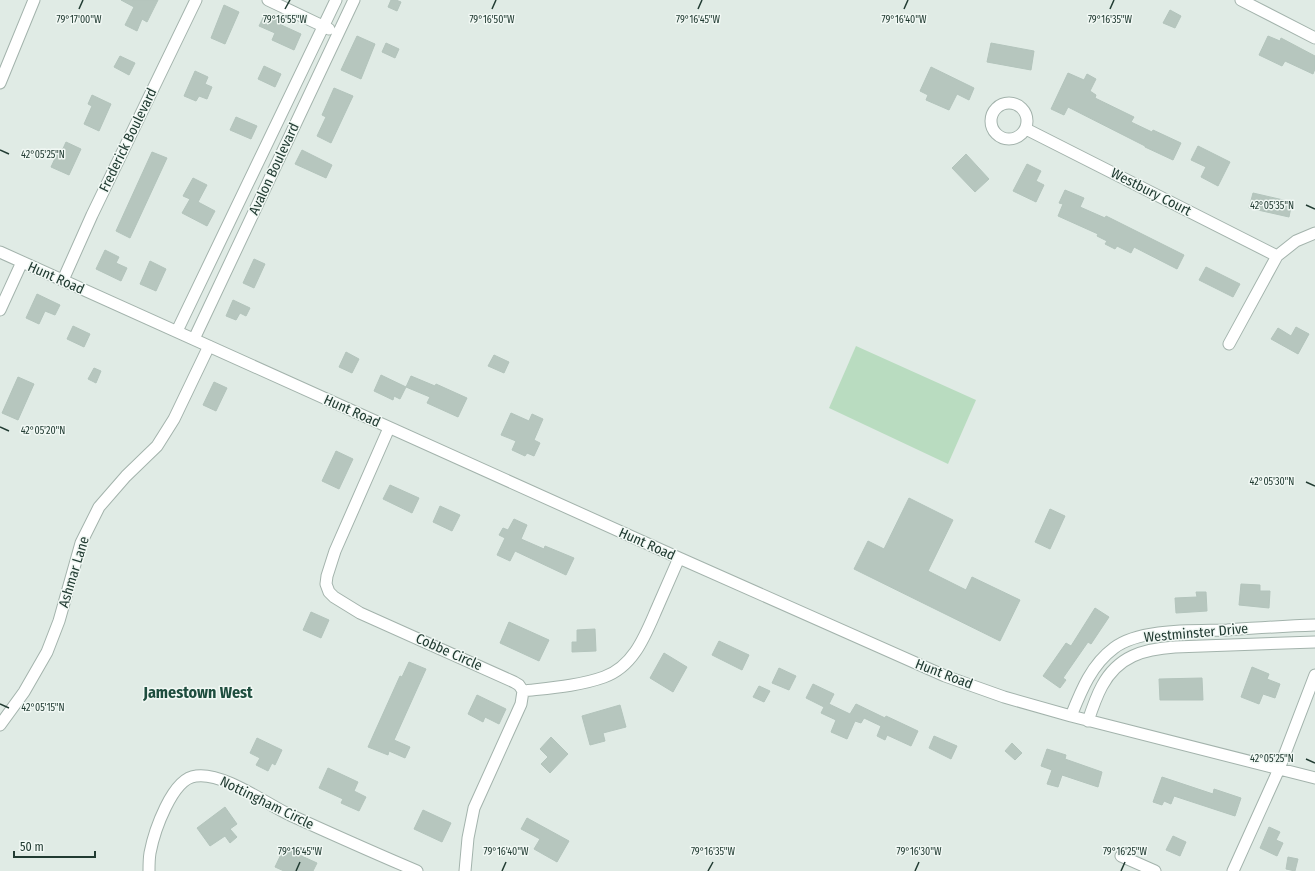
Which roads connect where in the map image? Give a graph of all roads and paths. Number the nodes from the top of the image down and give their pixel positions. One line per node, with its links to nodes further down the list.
1 (34, 0): 10 (street)
2 (196, 0): 16 (street, Frederick Boulevard)
3 (268, 0): 7 (street)
4 (336, 0): 7 (street, Avalon Boulevard)
5 (354, 0): 8 (street, Avalon Boulevard)
6 (1241, 0): 9 (street)
7 (323, 27): 8 (street); 18 (street, Avalon Boulevard)
8 (338, 33): 19 (street, Avalon Boulevard)
9 (1315, 38)
10 (0, 83)
11 (1026, 128): 14 (street, Westbury Court)
12 (1315, 233): 14 (street)
13 (0, 252): 15 (street, Hunt Road)
14 (1277, 256): 20 (street)
15 (22, 262): 16 (street, Hunt Road); 17 (street)
16 (63, 280): 18 (street, Hunt Road)
17 (0, 310)
18 (177, 331): 19 (street, Hunt Road)
19 (194, 339): 21 (street, Hunt Road)
20 (1229, 344)
21 (208, 346): 22 (street, Hunt Road); 30 (street, Ashmar Lane)
22 (390, 428): 23 (street, Hunt Road); 27 (street, Cobbe Circle)
23 (679, 558): 27 (street); 28 (street, Hunt Road)
24 (1315, 625): 28 (street, Westminster Drive)
25 (1315, 642): 29 (street, Westminster Drive)
26 (1315, 675): 31 (street)
27 (523, 692): 36 (street)
28 (1071, 716): 29 (street, Hunt Road)
29 (1088, 721): 31 (street, Hunt Road)
30 (0, 726)
31 (1279, 769): 32 (street, Hunt Road); 38 (street)
32 (1315, 778)
33 (1121, 856): 37 (street)
34 (149, 871): 35 (street, Nottingham Circle)
35 (417, 871)
36 (465, 871)
37 (1155, 871)
38 (1233, 871)

